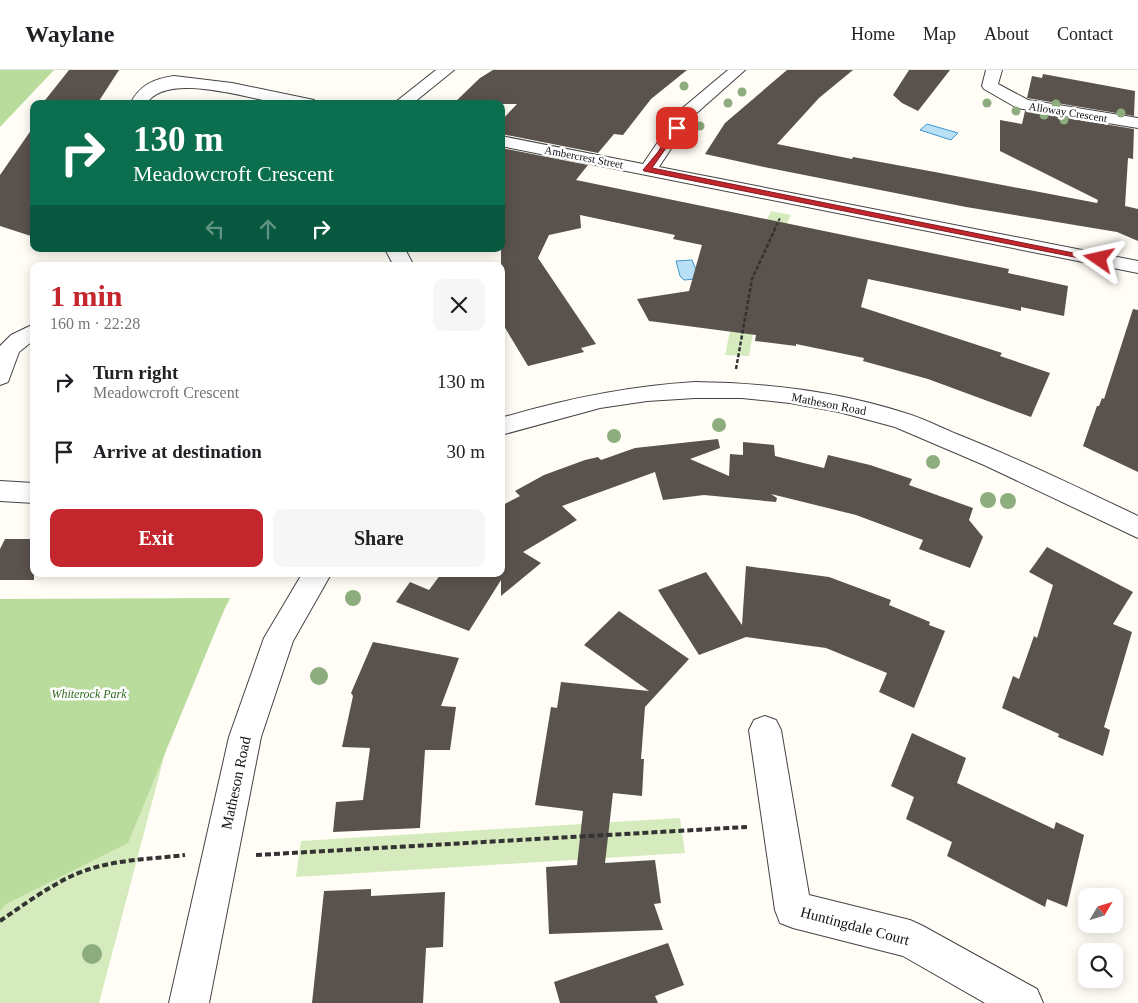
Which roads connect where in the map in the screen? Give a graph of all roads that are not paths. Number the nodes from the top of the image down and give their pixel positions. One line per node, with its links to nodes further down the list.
1 (446, 70): 6 (street)
2 (737, 70): 9 (street)
3 (994, 70): 7 (street, Alloway Crescent)
4 (141, 100): 5 (street)
5 (288, 100)
6 (406, 100)
7 (1138, 123)
8 (505, 143): 9 (street, Ambercrest Street)
9 (647, 170): 10 (street, Ambercrest Street)
10 (1138, 267)
11 (30, 333): 12 (street)
12 (0, 377)
13 (505, 426): 16 (street, Matheson Road)
14 (0, 491): 15 (street)
15 (30, 492)
16 (1138, 528)
17 (314, 577): 19 (street, Matheson Road)
18 (765, 730): 20 (street, Huntingdale Court)
19 (189, 1003)
20 (1023, 1003)

